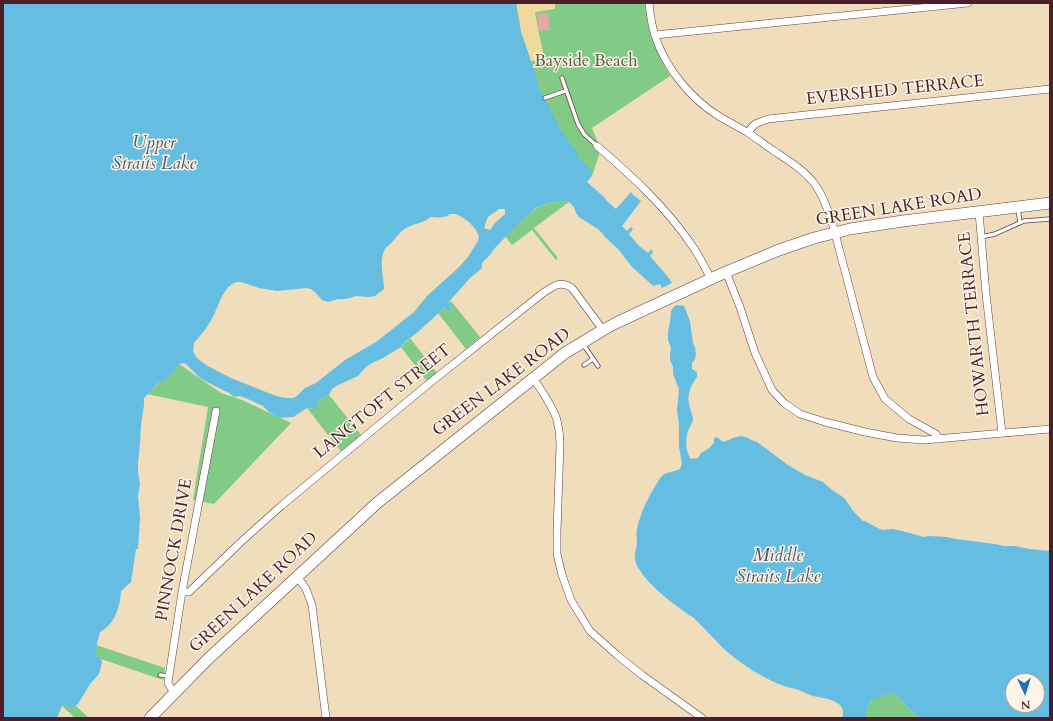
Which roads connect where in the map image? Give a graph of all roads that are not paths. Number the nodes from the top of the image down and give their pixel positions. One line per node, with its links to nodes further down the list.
1 (649, 3): 3 (street)
2 (968, 3): 3 (street)
3 (655, 36): 8 (street)
4 (562, 78): 6 (lane)
5 (1050, 89): 8 (street, EVERSHED TERRACE)
6 (565, 91): 7 (lane); 9 (lane)
7 (545, 98)
8 (748, 132): 15 (street)
9 (597, 146): 18 (street)
10 (1050, 203): 11 (street, GREEN LAKE ROAD)
11 (1018, 207): 12 (street, GREEN LAKE ROAD); 14 (lane)
12 (979, 212): 15 (street, GREEN LAKE ROAD); 16 (street, HOWARTH TERRACE)
13 (1050, 219): 14 (lane)
14 (1020, 223): 16 (lane)
15 (834, 233): 17 (street, GREEN LAKE ROAD); 28 (street)
16 (981, 238): 27 (street, HOWARTH TERRACE)
17 (726, 272): 18 (street, GREEN LAKE ROAD); 28 (street)
18 (711, 279): 19 (street, GREEN LAKE ROAD)
19 (603, 330): 20 (street, GREEN LAKE ROAD); 30 (street, LANGTOFT STREET)
20 (582, 343): 21 (lane); 24 (street, GREEN LAKE ROAD)
21 (593, 359): 22 (lane); 23 (lane)
22 (584, 365)
23 (598, 366)
24 (533, 378): 29 (street, GREEN LAKE ROAD); 36 (street)
25 (216, 411): 30 (street, PINNOCK DRIVE)
26 (1050, 429): 27 (street)
27 (1002, 433): 28 (street)
28 (939, 439)
29 (297, 576): 33 (street, GREEN LAKE ROAD); 35 (street)
30 (182, 592): 32 (street, PINNOCK DRIVE)
31 (160, 674): 32 (lane)
32 (169, 676): 33 (street, PINNOCK DRIVE)
33 (174, 692): 34 (street, GREEN LAKE ROAD)
34 (150, 718)
35 (326, 718)
36 (702, 718)

